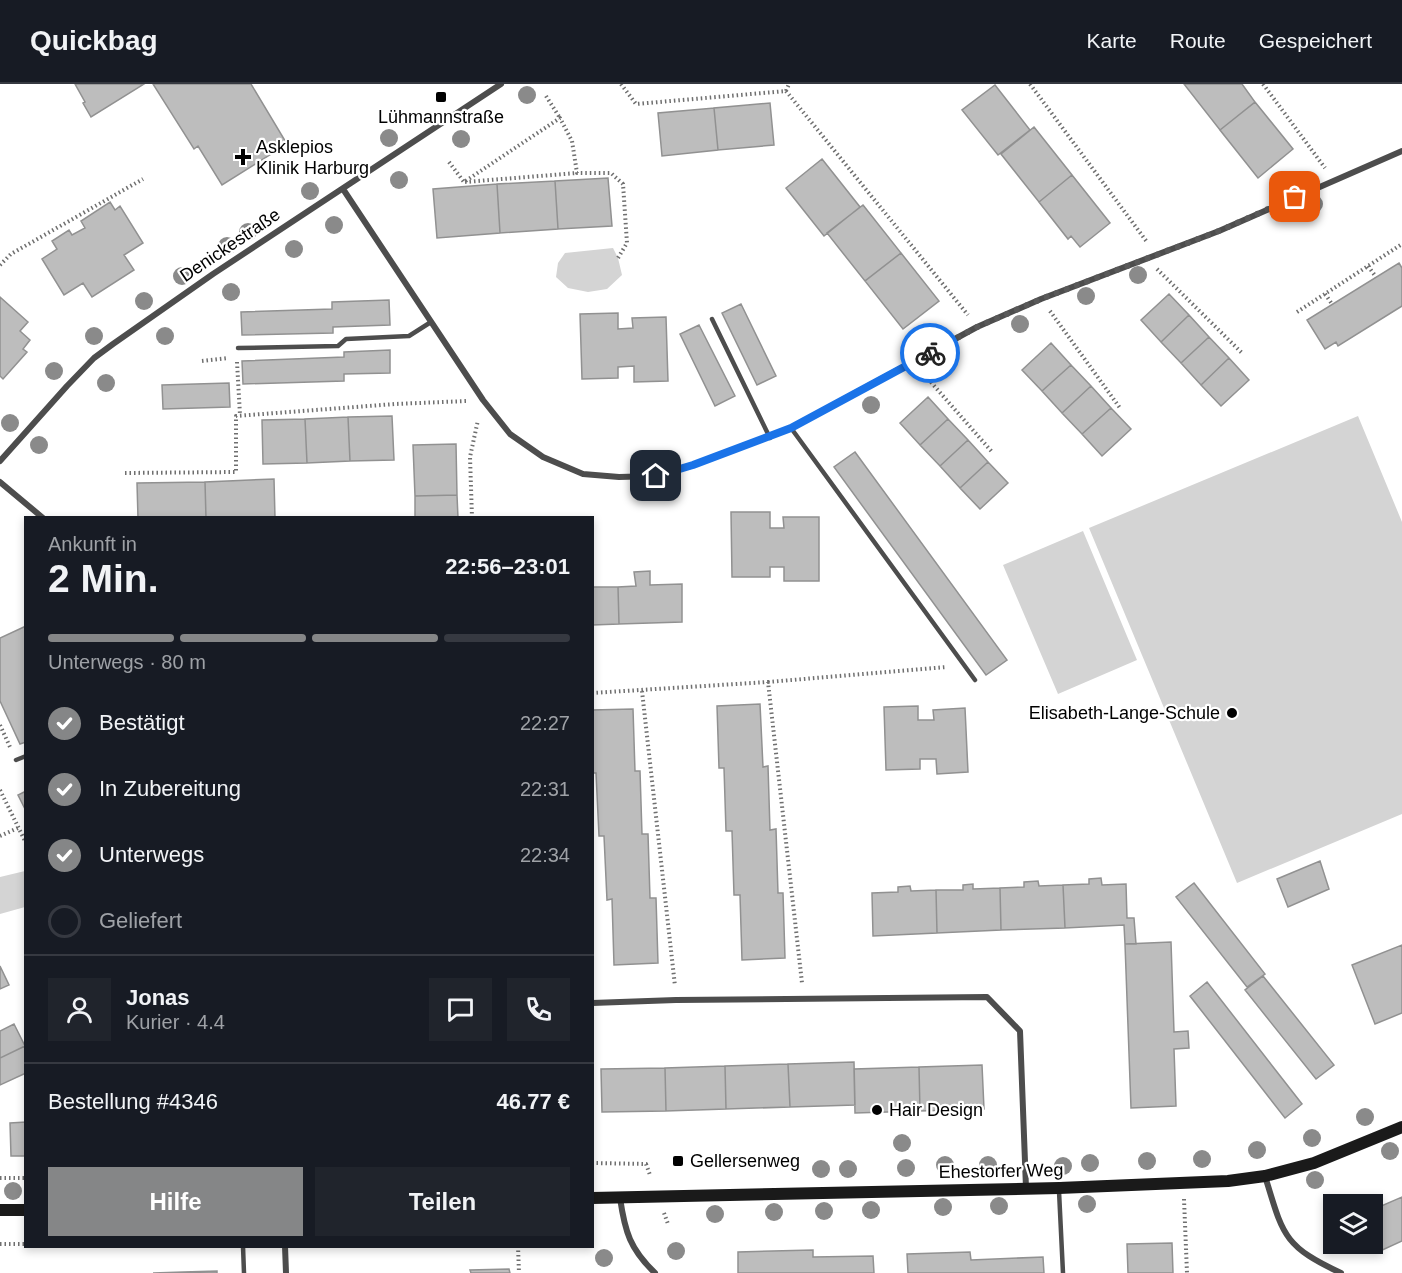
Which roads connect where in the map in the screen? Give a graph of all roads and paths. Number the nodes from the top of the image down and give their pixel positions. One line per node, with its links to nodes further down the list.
1 (501, 84): 15 (street, Denickestraße)
2 (621, 84): 6 (path)
3 (789, 84): 6 (path)
4 (1030, 84): 17 (path)
5 (1263, 84): 13 (path)
6 (786, 91): 29 (path)
7 (546, 96): 8 (path)
8 (560, 118): 11 (path); 14 (path)
9 (1402, 152): 13 (street)
10 (449, 162): 14 (path)
11 (577, 173): 14 (path); 18 (path)
12 (143, 179): 20 (path)
13 (1333, 180): 17 (street)
14 (464, 182)
15 (343, 189): 28 (street); 41 (street, Denickestraße)
16 (1402, 244): 21 (path)
17 (1157, 255): 19 (street)
18 (618, 258)
19 (1148, 260): 24 (street); 31 (path)
20 (0, 265)
21 (1368, 266): 22 (path); 23 (path)
22 (1376, 277)
23 (1325, 294): 25 (path); 26 (path)
24 (1041, 299): 29 (street); 36 (path)
25 (1332, 304)
26 (1297, 312)
27 (712, 319): 39 (lane)
28 (431, 322): 30 (lane); 35 (street)
29 (977, 327): 34 (street)
30 (238, 348): 37 (path)
31 (1242, 353)
32 (221, 359): 33 (path)
33 (202, 361)
34 (914, 362): 38 (street); 40 (path)
35 (483, 400): 37 (path); 39 (street); 45 (path)
36 (1120, 408)
37 (240, 416): 42 (path)
38 (791, 428): 39 (street); 46 (lane)
39 (770, 438)
40 (993, 453)
41 (0, 461)
42 (125, 473)
43 (0, 482): 44 (street)
44 (41, 516)
45 (471, 516)
46 (965, 666): 47 (lane); 48 (path)
47 (975, 680)
48 (768, 682): 49 (path); 58 (path)
49 (642, 691): 50 (path); 59 (path)
50 (594, 693)
51 (0, 725): 53 (path)
52 (24, 757): 53 (lane)
53 (16, 760)
54 (0, 790): 55 (path)
55 (18, 828): 56 (path); 57 (path)
56 (0, 836)
57 (24, 839)
58 (804, 999): 59 (street); 69 (street)
59 (676, 1000): 60 (street)
60 (594, 1004)
61 (1402, 1127): 64 (main road, Ehestorfer Weg)
62 (594, 1163): 63 (path)
63 (650, 1175)
64 (1265, 1176): 67 (main road, Ehestorfer Weg); 87 (street)
65 (0, 1178): 66 (path)
66 (24, 1178)
67 (1183, 1183): 68 (main road, Ehestorfer Weg); 86 (path)
68 (1059, 1188): 69 (main road, Ehestorfer Weg); 85 (lane)
69 (1026, 1189): 71 (main road, Ehestorfer Weg)
70 (594, 1198): 71 (main road, Ehestorfer Weg)
71 (620, 1198): 84 (street)
72 (0, 1210): 73 (main road)
73 (24, 1210)
74 (664, 1212): 75 (path)
75 (668, 1224)
76 (0, 1244): 77 (path)
77 (24, 1244)
78 (243, 1248): 81 (lane)
79 (285, 1248): 82 (street)
80 (518, 1248): 83 (path)
81 (244, 1273)
82 (286, 1273)
83 (519, 1273)
84 (655, 1273)
85 (1063, 1273)
86 (1187, 1273)
87 (1341, 1273)

